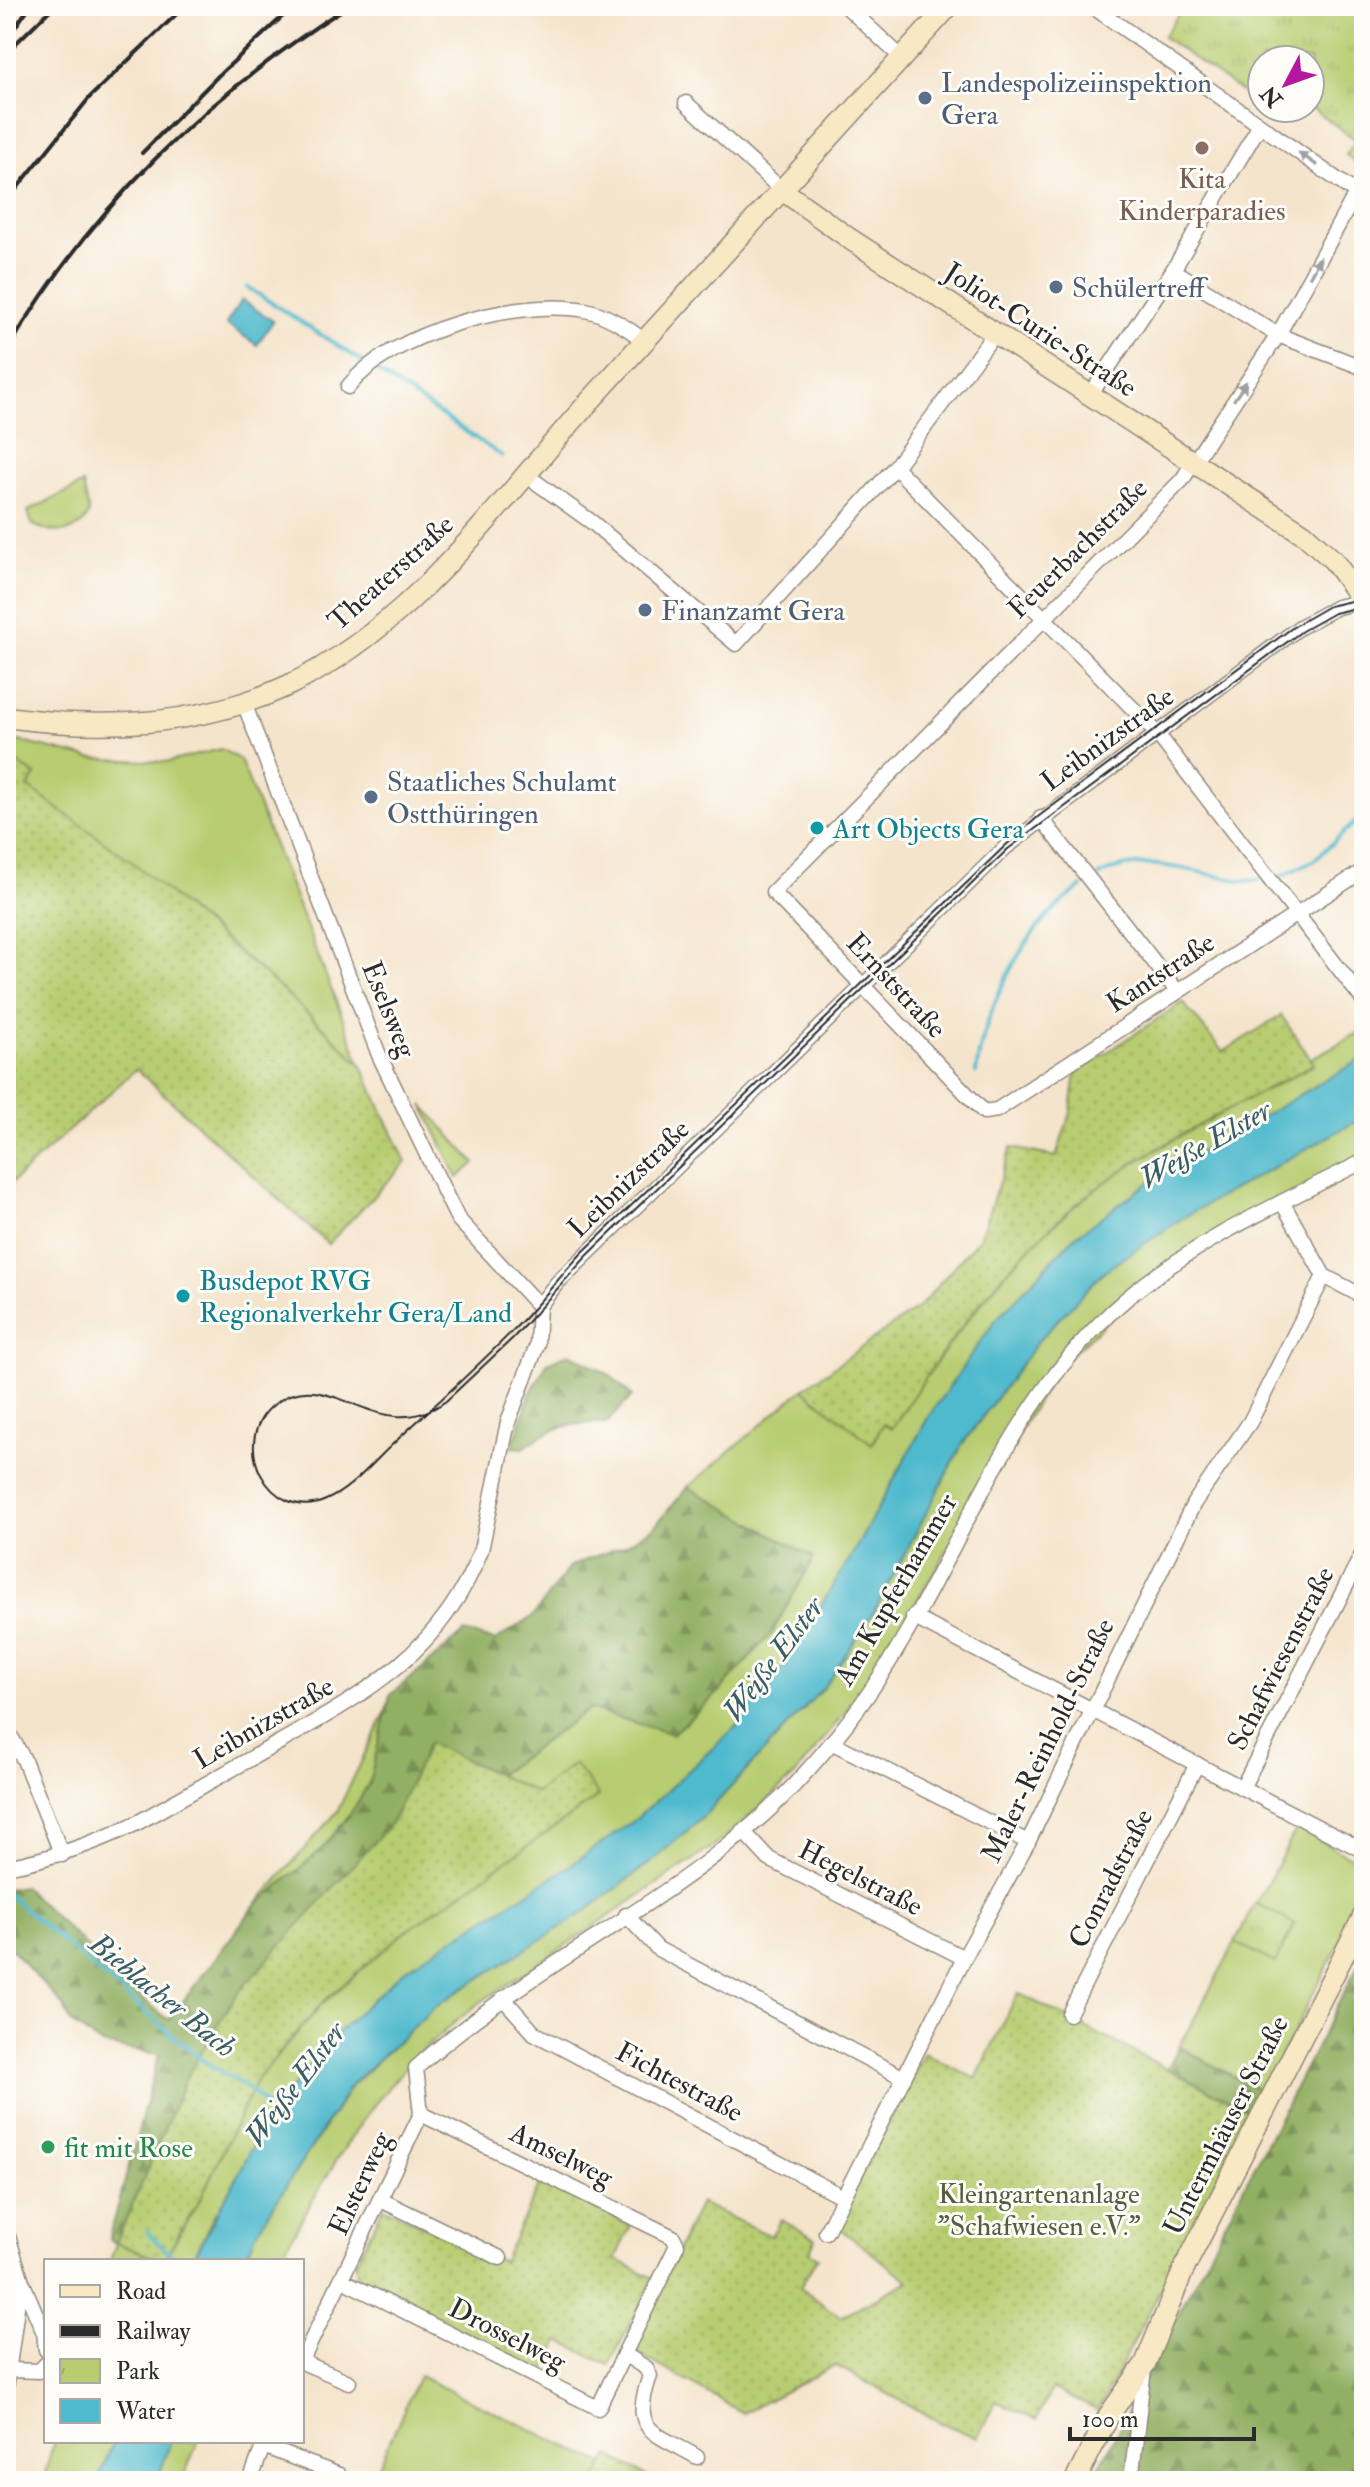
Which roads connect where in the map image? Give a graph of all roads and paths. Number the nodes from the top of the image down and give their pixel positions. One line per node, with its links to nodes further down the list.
1 (846, 6): 4 (street)
2 (949, 6): 4 (main road, Theaterstraße)
3 (1092, 6): 6 (street)
4 (902, 58): 7 (main road, Theaterstraße)
5 (686, 103): 7 (street, Joliot-Curie-Straße)
6 (1260, 125): 8 (street); 10 (street, Feuerbachstraße, one-way to 6)
7 (782, 190): 9 (main road, Joliot-Curie-Straße); 11 (main road, Theaterstraße)
8 (1173, 270): 10 (street); 14 (street)
9 (995, 333): 14 (main road, Joliot-Curie-Straße); 16 (street)
10 (1278, 335): 12 (street); 15 (street, Feuerbachstraße, one-way to 10)
11 (644, 341): 13 (street); 17 (main road, Theaterstraße)
12 (1364, 368)
13 (348, 387)
14 (1091, 394): 15 (main road, Joliot-Curie-Straße)
15 (1195, 460): 18 (main road, Joliot-Curie-Straße); 19 (street, Feuerbachstraße)
16 (895, 467): 17 (street); 19 (street)
17 (526, 475): 20 (main road, Theaterstraße)
18 (1364, 602): 22 (street, Leibnizstraße)
19 (1044, 619): 22 (street); 25 (street, Feuerbachstraße)
20 (244, 703): 21 (main road, Theaterstraße); 35 (street, Eselsweg)
21 (6, 717)
22 (1157, 733): 23 (street, Leibnizstraße); 26 (street)
23 (1041, 818): 27 (street, Leibnizstraße); 28 (street)
24 (1364, 870): 26 (street, Kantstraße)
25 (773, 892): 27 (street, Ernststraße)
26 (1298, 913): 28 (street, Kantstraße); 29 (street)
27 (862, 987): 30 (street, Ernststraße); 35 (street, Leibnizstraße)
28 (1177, 991): 30 (street, Kantstraße)
29 (1364, 1001)
30 (984, 1112)
31 (1364, 1161): 32 (street, Am Kupferhammer)
32 (1282, 1202): 33 (street); 37 (street, Am Kupferhammer)
33 (1324, 1276): 34 (street); 38 (street, Maler-Reinhold-Straße)
34 (1364, 1297)
35 (539, 1306): 46 (street, Leibnizstraße)
36 (1364, 1551): 42 (street, Schafwiesenstraße)
37 (913, 1617): 38 (street); 40 (street, Am Kupferhammer)
38 (1091, 1709): 41 (street); 44 (street, Maler-Reinhold-Straße)
39 (6, 1728): 46 (street)
40 (831, 1742): 43 (street, Am Kupferhammer); 44 (street)
41 (1197, 1764): 42 (street); 52 (street, Conradstraße)
42 (1242, 1788): 45 (street)
43 (743, 1831): 48 (street, Am Kupferhammer); 50 (street, Hegelstraße)
44 (1028, 1842): 50 (street, Maler-Reinhold-Straße)
45 (1364, 1851)
46 (62, 1855): 47 (street, Leibnizstraße)
47 (6, 1867)
48 (626, 1915): 51 (street, Am Kupferhammer); 54 (street)
49 (1364, 1915): 68 (main road, Untermhäuser Straße)
50 (964, 1958): 54 (street, Maler-Reinhold-Straße)
51 (503, 1998): 53 (street, Am Kupferhammer); 56 (street, Fichtestraße)
52 (1069, 2014)
53 (416, 2068): 55 (street, Elsterweg)
54 (904, 2078): 56 (street, Maler-Reinhold-Straße)
55 (421, 2114): 57 (street, Elsterweg); 60 (street, Amselweg)
56 (843, 2197): 59 (street, Maler-Reinhold-Straße)
57 (381, 2200): 61 (street); 63 (street, Elsterweg)
58 (6, 2230): 62 (street)
59 (826, 2232)
60 (677, 2245): 65 (street, Drosselweg)
61 (500, 2258)
62 (21, 2278): 64 (street); 70 (street)
63 (342, 2280): 65 (street, Drosselweg); 66 (street, Elsterweg)
64 (44, 2333)
65 (624, 2354): 74 (street)
66 (304, 2357)
67 (304, 2362): 71 (street)
68 (1145, 2364): 77 (main road, Untermhäuser Straße); 78 (street, Untermhäuser Straße)
69 (44, 2366): 70 (street)
70 (10, 2370): 72 (street)
71 (349, 2382)
72 (6, 2388)
73 (264, 2443): 75 (street); 76 (street)
74 (697, 2457)
75 (339, 2475)
76 (250, 2481)
77 (1075, 2481)
78 (1131, 2481)

